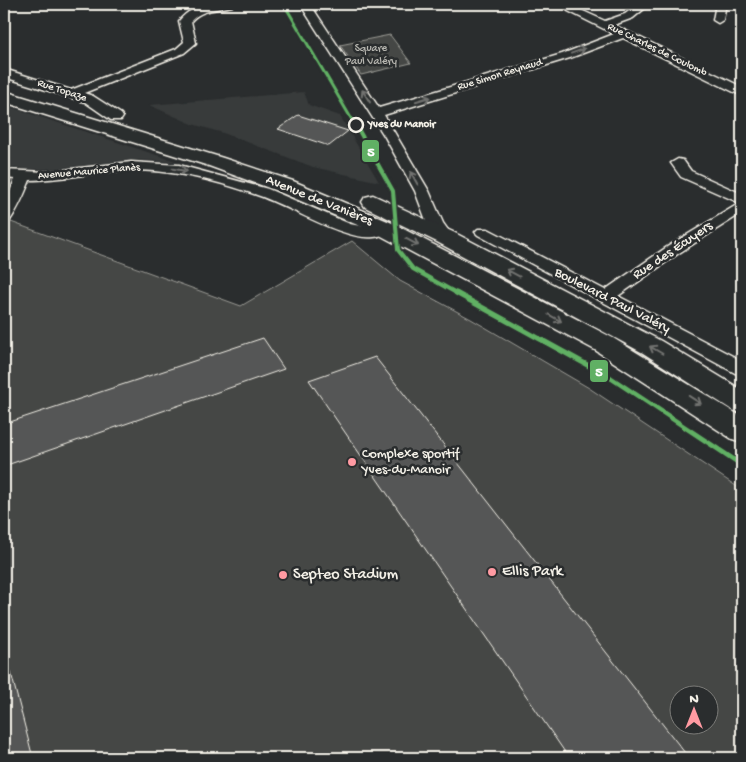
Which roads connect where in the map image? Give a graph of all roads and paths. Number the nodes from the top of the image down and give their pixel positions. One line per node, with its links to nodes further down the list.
1 (228, 4): 12 (street)
2 (306, 4): 14 (street, one-way to 2)
3 (645, 4): 7 (street)
4 (721, 4): 6 (street)
5 (572, 9): 7 (street, Rue Charles de Coulomb)
6 (718, 20)
7 (605, 25): 8 (street, Rue Charles de Coulomb)
8 (623, 34): 11 (street, Rue Charles de Coulomb); 14 (street, Rue Simon Reynaud, one-way to 8)
9 (4, 72): 12 (street, Rue Topaze)
10 (4, 82): 15 (main road, Avenue de Vanières)
11 (742, 92)
12 (74, 93): 15 (street, Rue Topaze)
13 (4, 96): 22 (main road, Avenue de Vanières)
14 (376, 113): 24 (street, one-way to 14)
15 (116, 117): 24 (main road, Avenue de Vanières)
16 (678, 163): 19 (street)
17 (4, 174): 18 (street, Avenue Maurice Planès)
18 (24, 176): 21 (street); 22 (street, Avenue Maurice Planès, one-way to 22)
19 (742, 199)
20 (742, 207): 25 (street, Rue des Écuyers)
21 (4, 219)
22 (378, 230): 28 (main road, Avenue de Vanières, one-way to 28)
23 (483, 232): 25 (street, Boulevard Paul Valéry)
24 (445, 237): 27 (main road, Avenue de Vanières, one-way to 24)
25 (606, 297): 26 (street, Boulevard Paul Valéry)
26 (742, 369)
27 (742, 403)
28 (742, 431)

